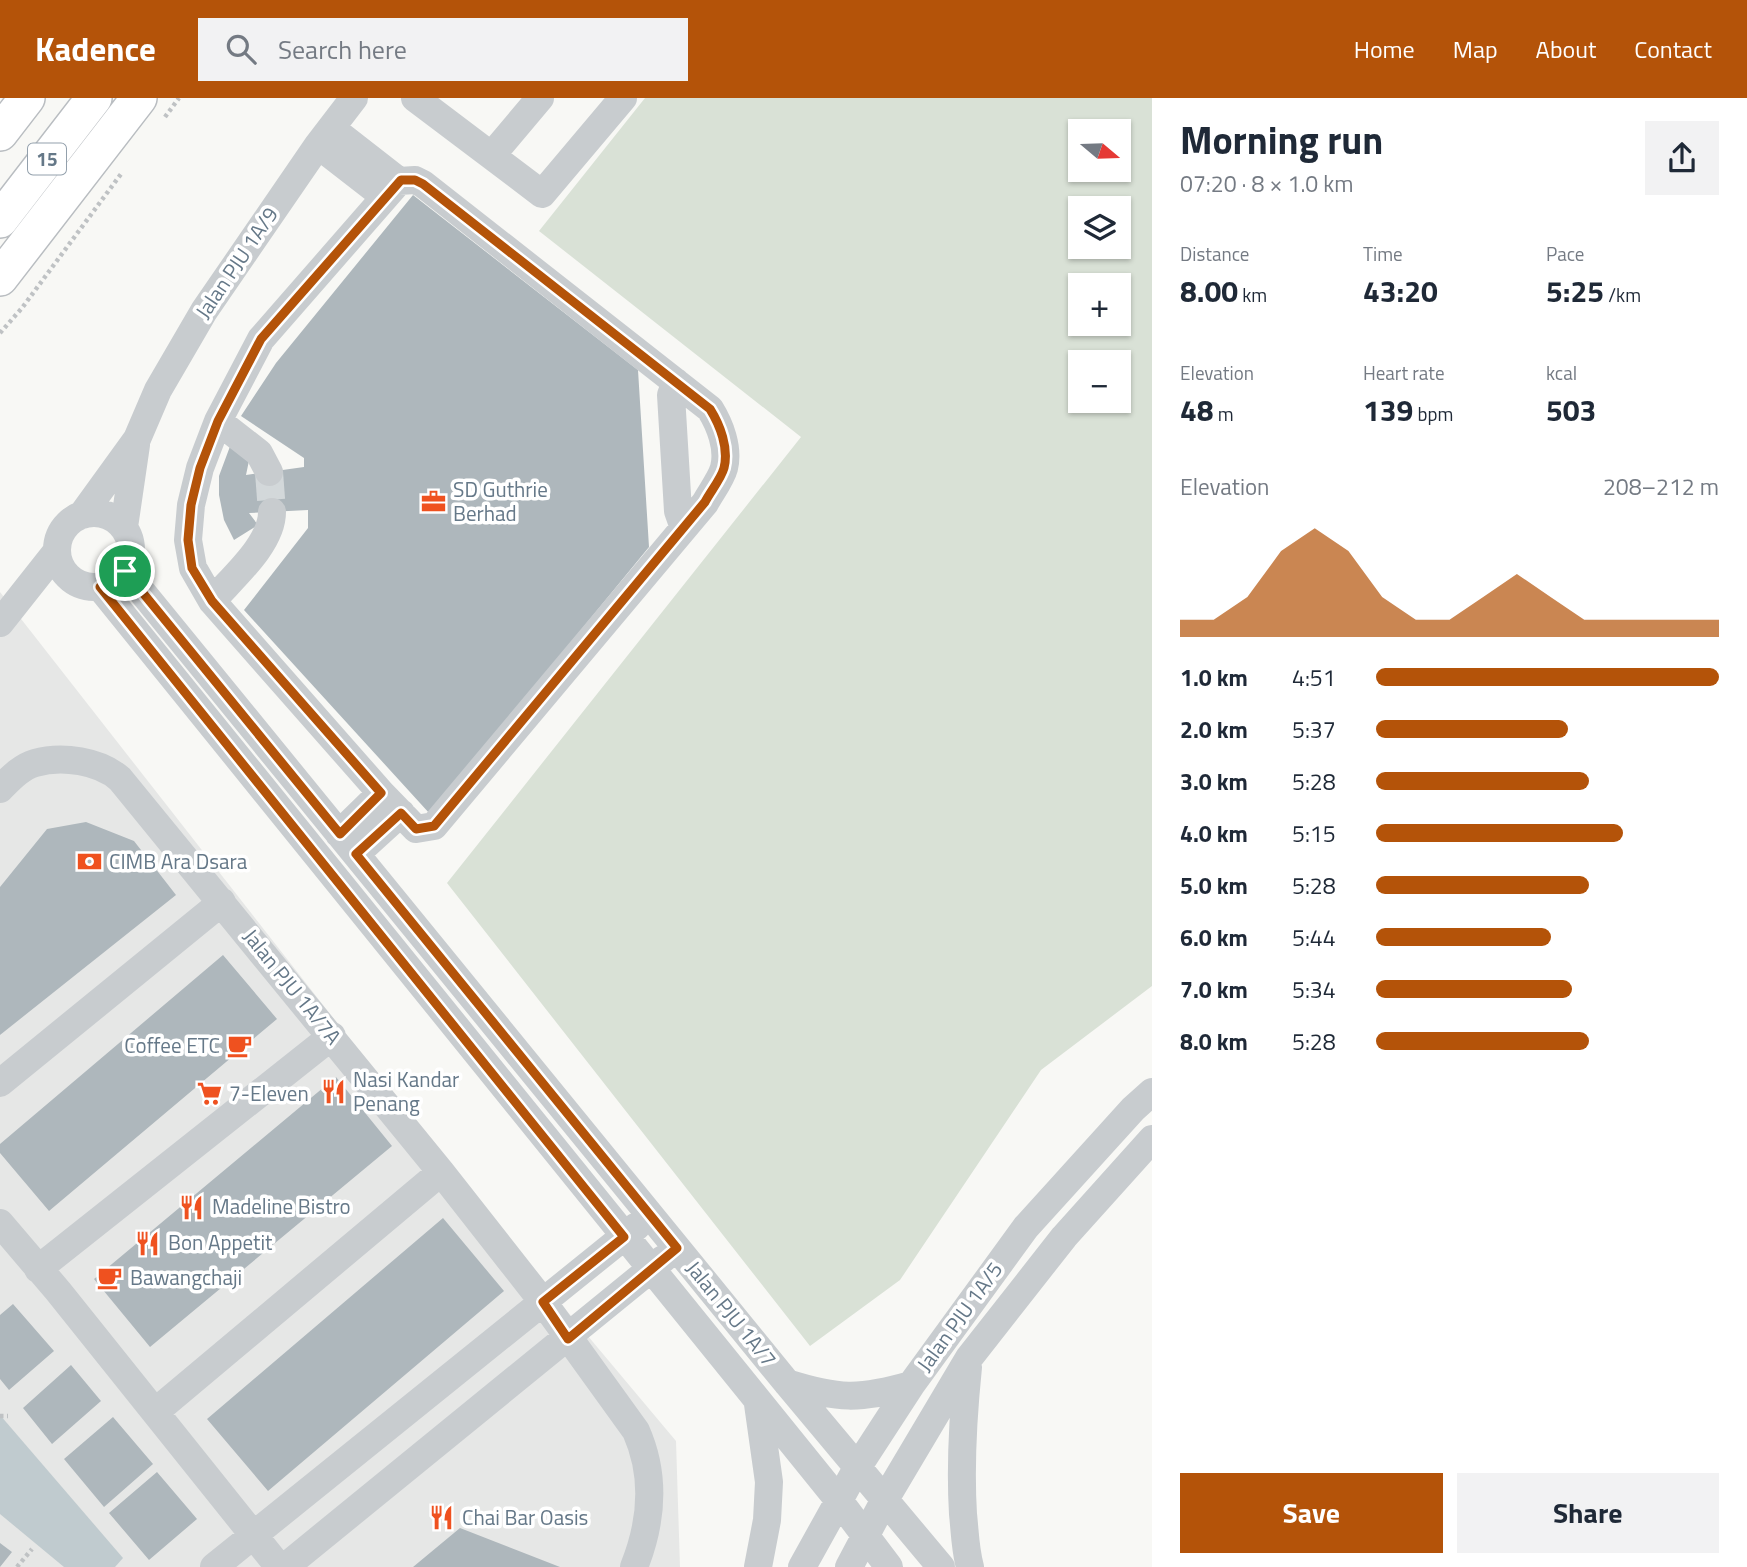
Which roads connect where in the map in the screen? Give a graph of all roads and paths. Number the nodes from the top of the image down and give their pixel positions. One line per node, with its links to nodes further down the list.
1 (27, 98): 9 (main road, 15)
2 (93, 98): 14 (main road, 15)
3 (179, 98): 8 (path)
4 (354, 98): 10 (street, Jalan PJU 1A/9)
5 (540, 98): 11 (street)
6 (623, 98): 11 (street)
7 (433, 103): 11 (street)
8 (151, 108): 15 (main road)
9 (0, 133)
10 (324, 136): 13 (street); 19 (street, Jalan PJU 1A/9)
11 (492, 155)
12 (123, 172): 16 (path)
13 (392, 189): 17 (street); 18 (street)
14 (0, 220)
15 (0, 278)
16 (0, 333)
17 (676, 382): 24 (street); 24 (street)
18 (218, 421): 20 (street); 28 (street)
19 (137, 439): 22 (street, Jalan PJU 1A/9); 23 (street, Jalan PJU 1A/9)
20 (269, 472)
21 (272, 512): 28 (street)
22 (82, 515): 23 (street); 25 (street)
23 (124, 527): 26 (street)
24 (684, 527): 32 (street)
25 (57, 551): 27 (street); 29 (street)
26 (125, 571): 27 (street); 33 (street, Jalan PJU 1A/7)
27 (100, 587): 42 (street, Jalan PJU 1A/7)
28 (212, 601): 31 (street)
29 (0, 623)
30 (0, 789): 34 (street, Jalan PJU 1A/7A)
31 (381, 793): 32 (street); 33 (street)
32 (401, 813): 33 (street)
33 (348, 844): 40 (street, Jalan PJU 1A/7)
34 (222, 902): 35 (street, Jalan PJU 1A/7A); 36 (street)
35 (332, 1036): 39 (street, Jalan PJU 1A/7A); 44 (street)
36 (0, 1083)
37 (1152, 1092): 50 (street, Jalan PJU 1A/5)
38 (1152, 1139): 48 (street, Jalan PJU 1A/5)
39 (441, 1172): 46 (street, Jalan PJU 1A/7A); 52 (street)
40 (651, 1216): 42 (street); 43 (street, Jalan PJU 1A/7)
41 (0, 1223): 44 (street)
42 (624, 1237): 45 (street, Jalan PJU 1A/7); 46 (street)
43 (677, 1248): 45 (street); 49 (street, Jalan PJU 1A/7)
44 (38, 1269): 52 (street)
45 (650, 1270): 47 (street); 51 (street, Jalan PJU 1A/7)
46 (543, 1302): 47 (street, Jalan PJU 1A/7A); 59 (street)
47 (568, 1339): 64 (street); 65 (street, Jalan PJU 1A/7A)
48 (969, 1358): 56 (street, Jalan PJU 1A/5); 71 (street)
49 (787, 1383): 50 (street); 55 (street, Jalan PJU 1A/7)
50 (911, 1385): 55 (street, Jalan PJU 1A/5)
51 (758, 1404): 57 (street, Jalan PJU 1A/7); 66 (street)
52 (155, 1412): 59 (street)
53 (0, 1416): 54 (path)
54 (8, 1416)
55 (858, 1468): 56 (street, Jalan PJU 1A/7); 57 (street, Jalan PJU 1A/5)
56 (884, 1501): 58 (street, Jalan PJU 1A/5); 70 (street, Jalan PJU 1A/7)
57 (840, 1502): 58 (street, Jalan PJU 1A/7); 67 (street, Jalan PJU 1A/5)
58 (865, 1535): 68 (street, Jalan PJU 1A/5); 69 (street, Jalan PJU 1A/7)
59 (253, 1536): 62 (street); 63 (street)
60 (32, 1549): 61 (path)
61 (17, 1567)
62 (214, 1567)
63 (279, 1567)
64 (285, 1567)
65 (634, 1567)
66 (758, 1567)
67 (803, 1567)
68 (849, 1567)
69 (889, 1567)
70 (941, 1567)
71 (970, 1567)

